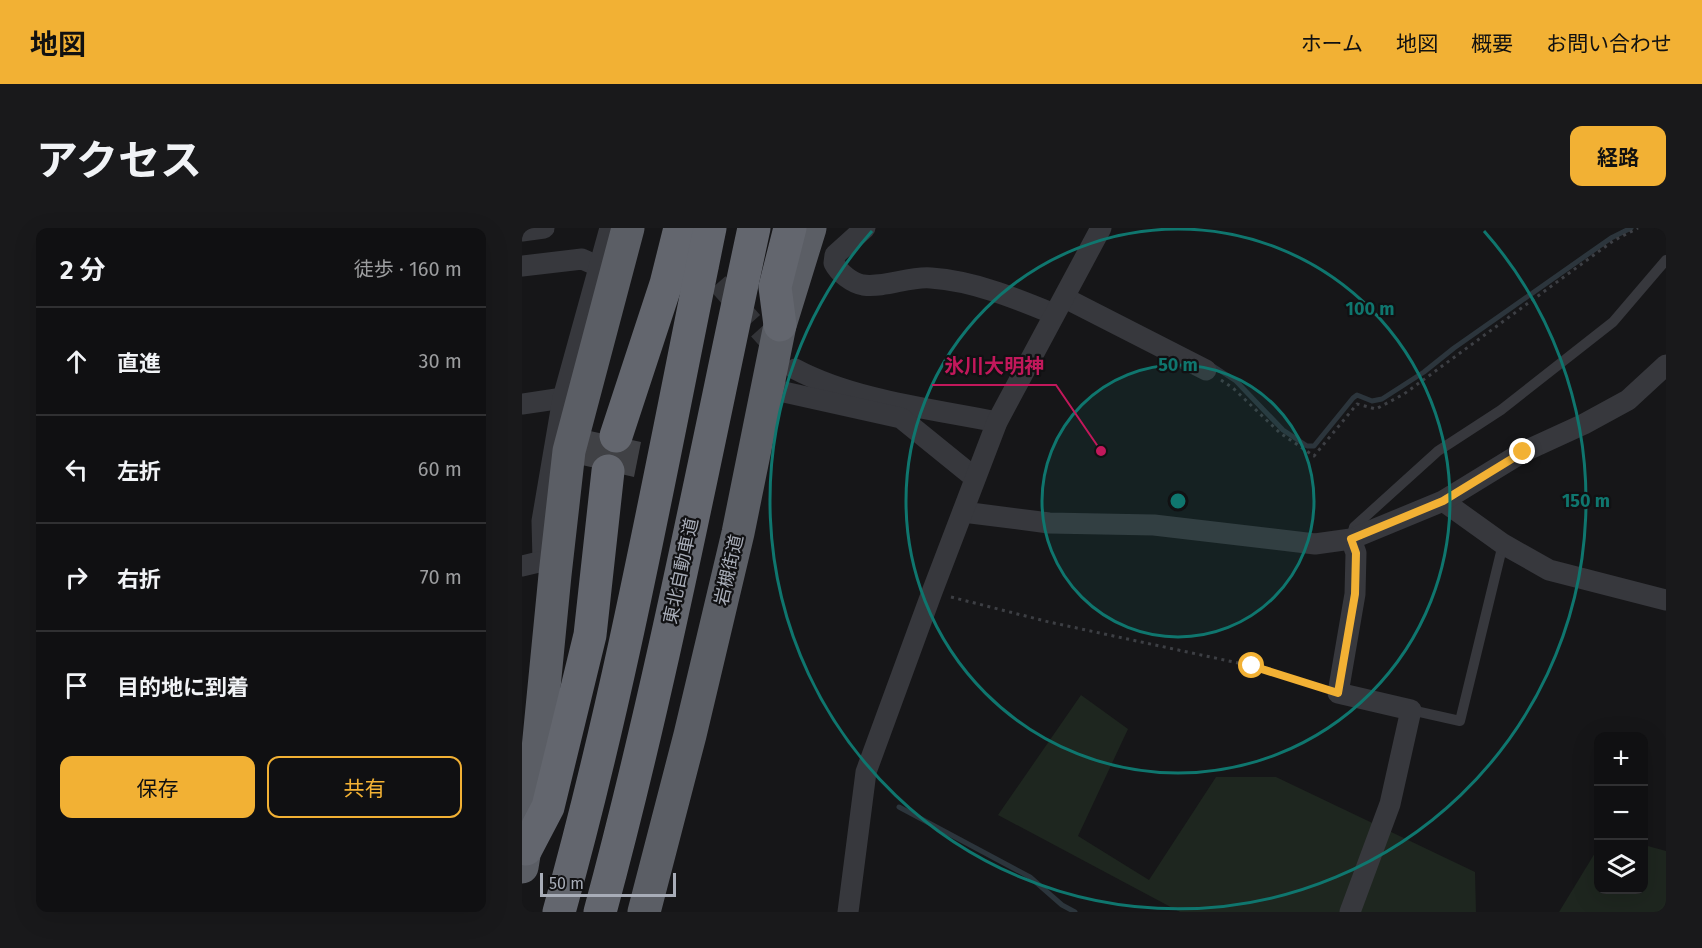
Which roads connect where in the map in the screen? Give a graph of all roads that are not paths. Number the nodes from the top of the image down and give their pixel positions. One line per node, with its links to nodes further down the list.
1 (544, 228): 11 (street)
2 (610, 228): 14 (street)
3 (628, 228): 32 (highway)
4 (681, 228): 24 (highway)
5 (710, 228): 37 (highway)
6 (754, 228): 38 (highway, 東北自動車道)
7 (790, 228): 16 (highway)
8 (810, 228): 16 (highway, 岩槻街道)
9 (866, 228): 15 (street)
10 (1101, 228): 15 (street)
11 (522, 231)
12 (1666, 260): 29 (lane)
13 (522, 267): 14 (street)
14 (600, 267): 21 (street)
15 (1059, 306): 19 (street); 23 (street)
16 (780, 325): 20 (highway, 岩槻街道)
17 (1666, 365): 27 (street)
18 (795, 369): 23 (street)
19 (1206, 370)
20 (766, 388): 26 (street); 39 (highway, 岩槻街道)
21 (563, 398): 22 (street); 32 (street)
22 (522, 404)
23 (997, 422): 26 (street)
24 (616, 436)
25 (608, 471): 36 (highway)
26 (975, 478): 28 (street)
27 (1443, 501): 29 (street); 30 (street)
28 (963, 512): 29 (street); 40 (street)
29 (1351, 539): 34 (street)
30 (1503, 544): 33 (street); 34 (lane)
31 (522, 566): 32 (street)
32 (549, 568): 35 (highway)
33 (1666, 600)
34 (1411, 710): 41 (street)
35 (528, 799): 36 (highway)
36 (524, 858)
37 (560, 912)
38 (600, 912)
39 (644, 912)
40 (848, 912)
41 (1350, 912)

